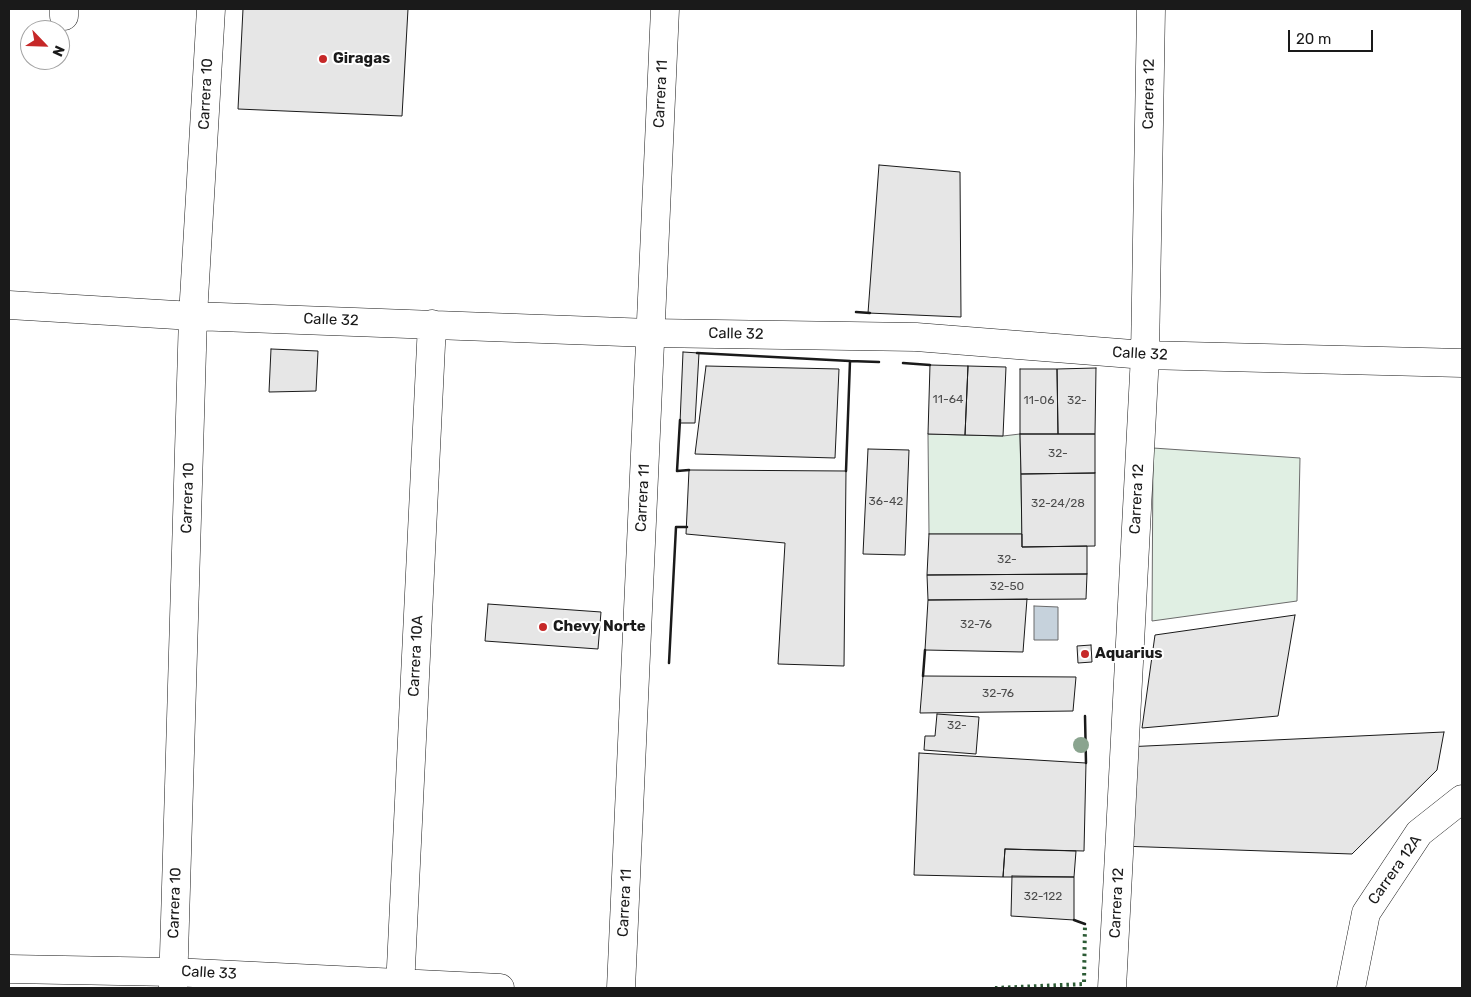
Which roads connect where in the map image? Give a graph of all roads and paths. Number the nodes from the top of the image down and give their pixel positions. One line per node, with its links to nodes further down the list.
1 (211, 9): 5 (street, Carrera 10)
2 (665, 9): 7 (street, Carrera 11)
3 (1151, 9): 8 (street, Carrera 12)
4 (9, 305): 5 (street, Calle 32)
5 (193, 316): 6 (street, Calle 32); 12 (street, Carrera 10)
6 (432, 324): 7 (street, Calle 32); 13 (street, Carrera 10A)
7 (650, 333): 8 (street, Calle 32); 15 (street, Carrera 11)
8 (1145, 355): 9 (street, Calle 32); 16 (street, Carrera 12)
9 (1462, 362)
10 (1462, 799): 17 (street, Carrera 12A)
11 (9, 969): 12 (street, Calle 33)
12 (173, 980): 13 (street, Calle 33)
13 (400, 986): 14 (street, Calle 33)
14 (500, 988)
15 (621, 988)
16 (1112, 988)
17 (1351, 988)

